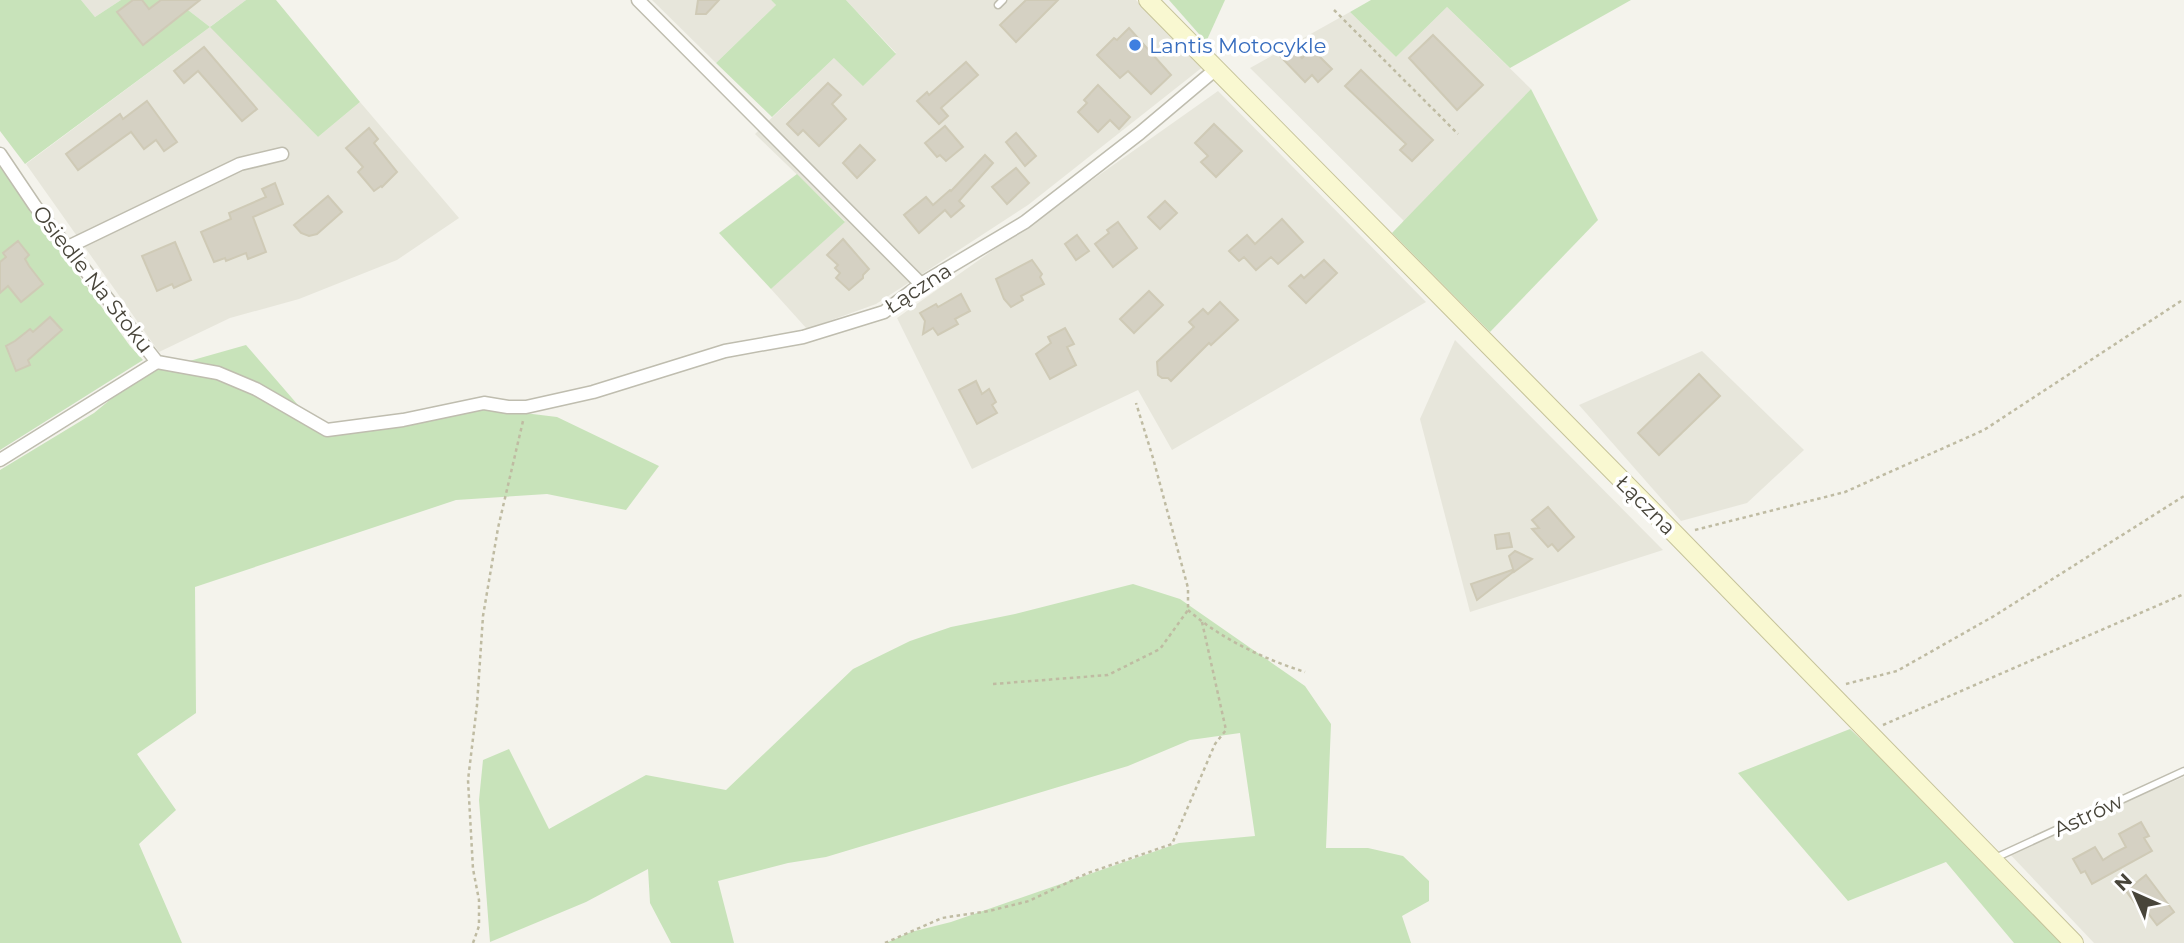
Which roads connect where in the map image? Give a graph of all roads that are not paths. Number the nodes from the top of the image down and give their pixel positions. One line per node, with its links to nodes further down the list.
1 (638, 0): 7 (street)
2 (1148, 0): 3 (street, Łączna)
3 (1216, 69): 7 (street, Łączna); 12 (street, Łączna)
4 (0, 154): 6 (street, Osiedle Na Stoku)
5 (282, 154): 6 (street)
6 (68, 247): 8 (street, Osiedle Na Stoku)
7 (921, 284): 9 (street, Łączna)
8 (157, 362): 9 (street, Osiedle Na Stoku); 10 (street)
9 (526, 407)
10 (0, 460)
11 (2184, 771): 12 (lane, Astrów)
12 (1991, 859): 13 (street, Łączna)
13 (2074, 943)

